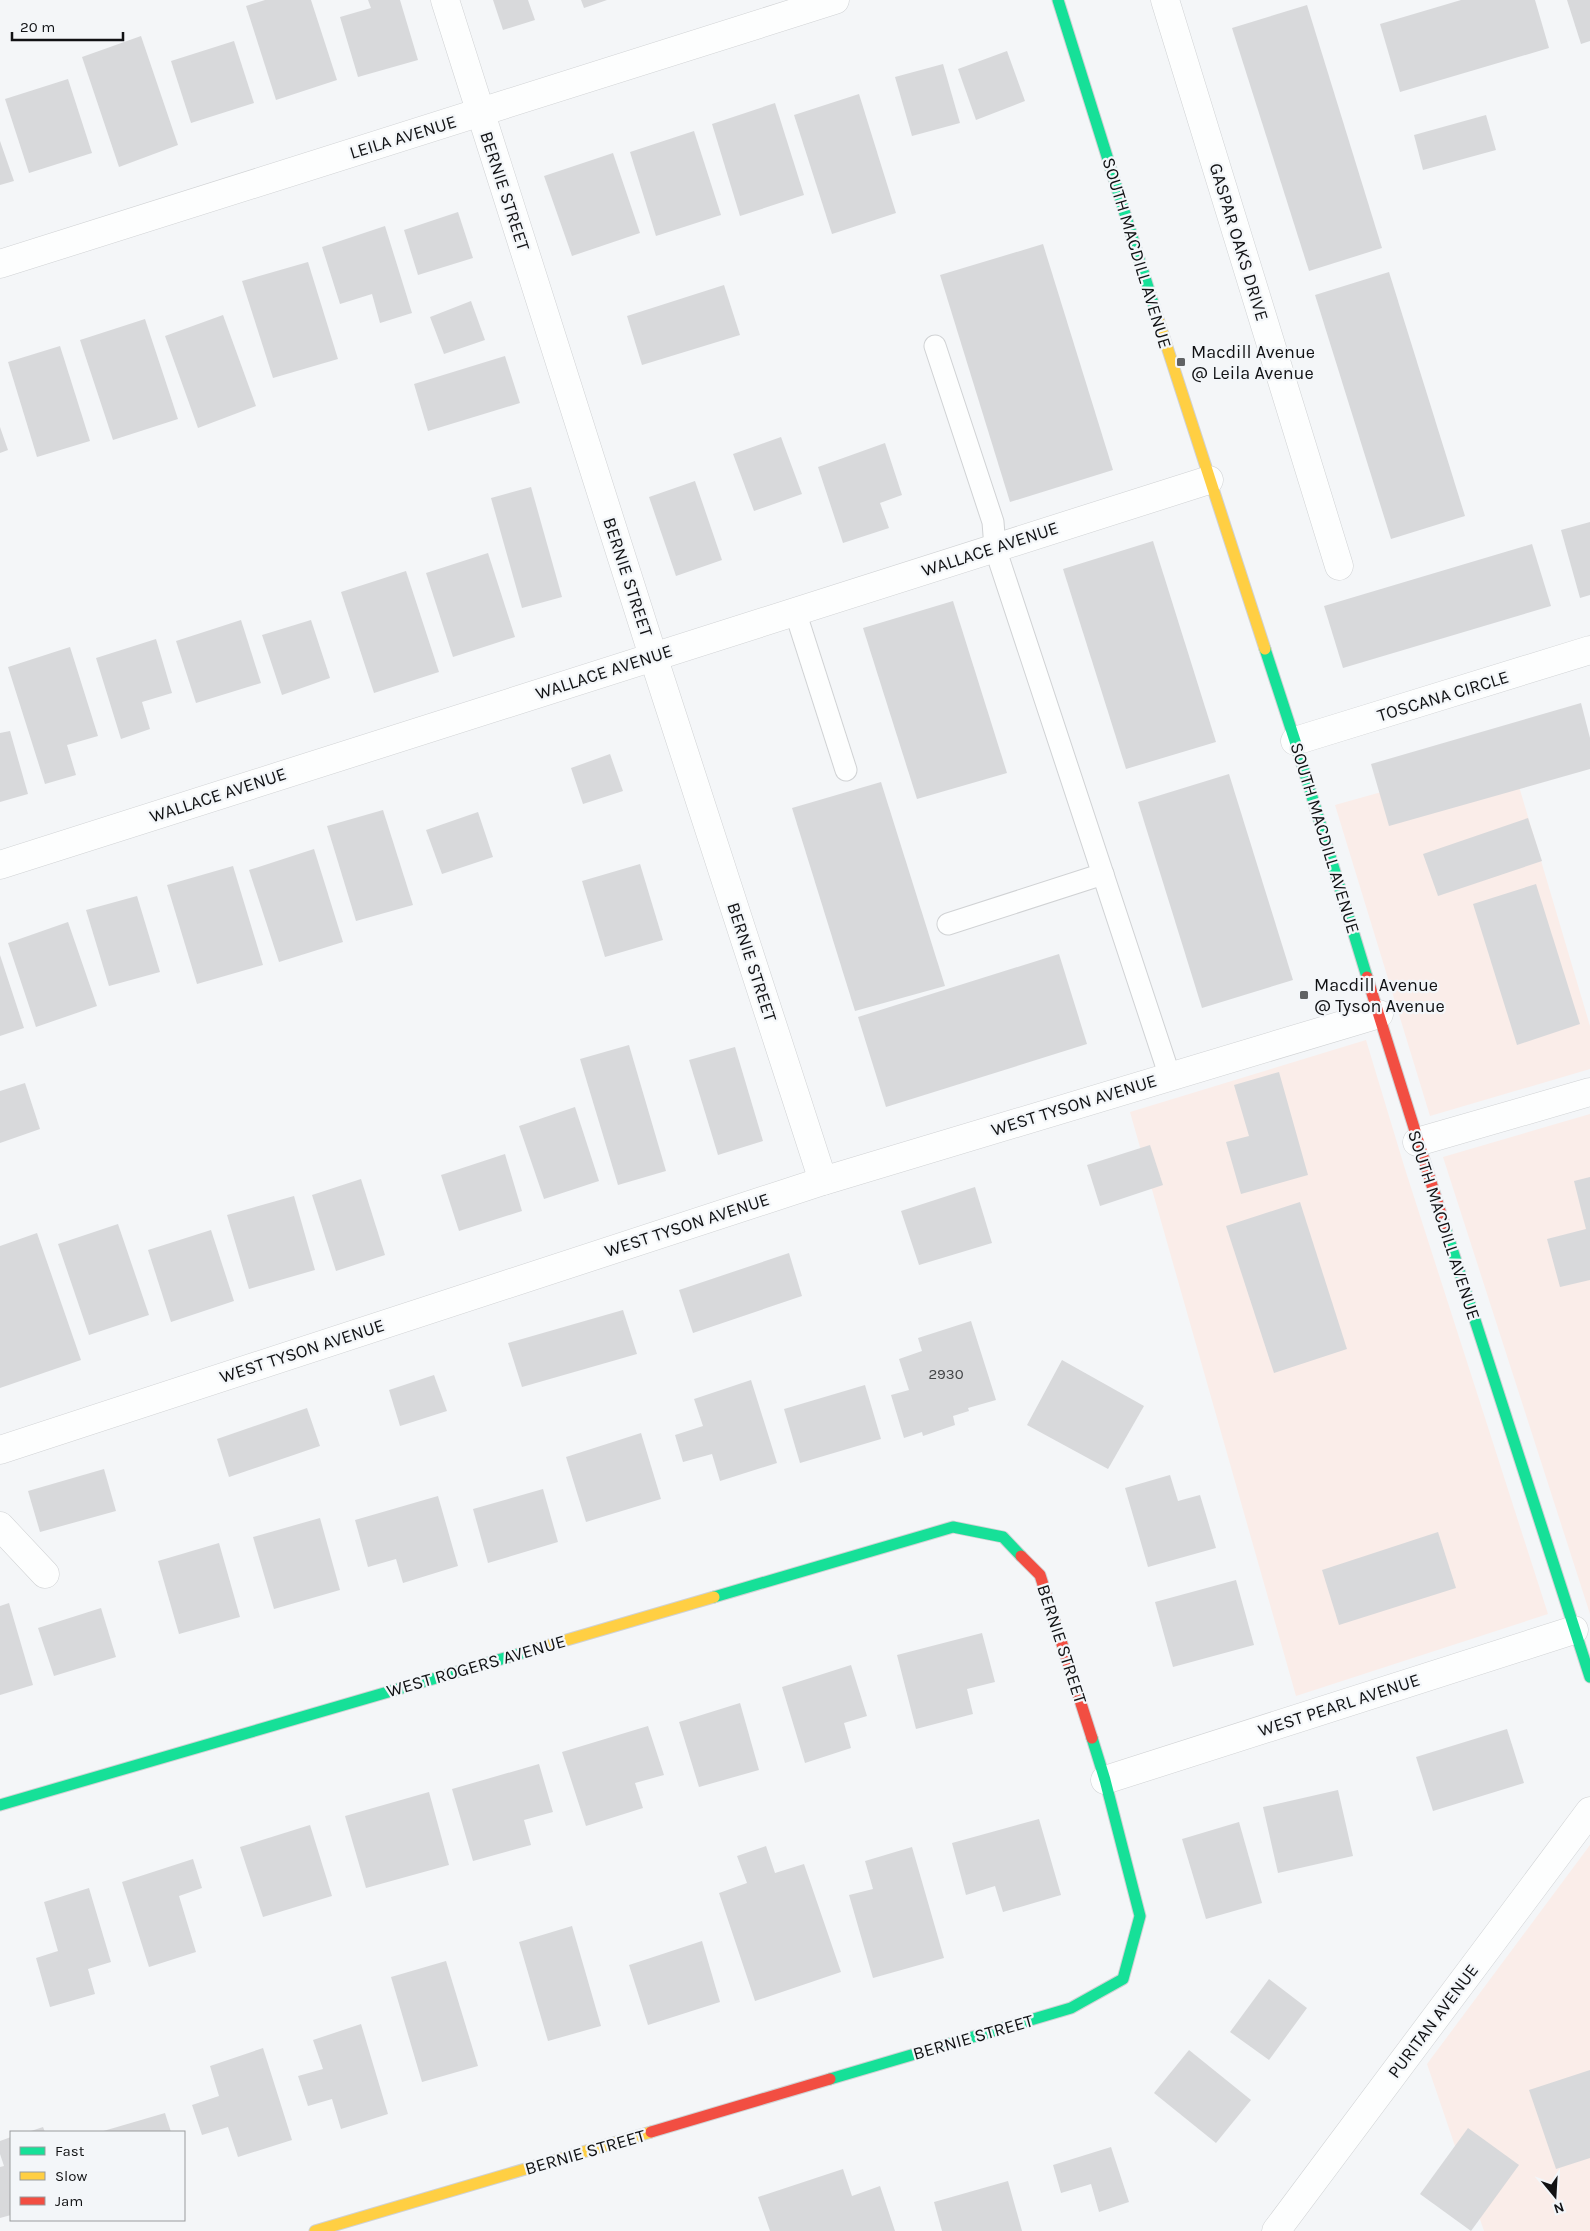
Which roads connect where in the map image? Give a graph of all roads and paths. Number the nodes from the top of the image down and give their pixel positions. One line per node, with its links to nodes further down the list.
1 (444, 0): 5 (street, BERNIE STREET)
2 (835, 0): 5 (street, LEILA AVENUE)
3 (1058, 0): 8 (street, SOUTH MACDILL AVENUE)
4 (1172, 1): 10 (street, GASPAR OAKS DRIVE)
5 (480, 113): 6 (street, LEILA AVENUE); 13 (street, BERNIE STREET)
6 (0, 264)
7 (936, 346): 9 (lane)
8 (1209, 480): 9 (street, WALLACE AVENUE); 14 (street, SOUTH MACDILL AVENUE)
9 (995, 548): 11 (street, WALLACE AVENUE); 17 (lane)
10 (1339, 566)
11 (795, 611): 13 (street, WALLACE AVENUE); 15 (lane)
12 (1590, 650): 14 (street, TOSCANA CIRCLE)
13 (653, 656): 16 (street, WALLACE AVENUE); 23 (street, BERNIE STREET)
14 (1295, 741): 19 (street, SOUTH MACDILL AVENUE)
15 (846, 770)
16 (0, 865)
17 (1103, 874): 18 (lane); 20 (lane)
18 (948, 924)
19 (1379, 1014): 20 (street, WEST TYSON AVENUE); 22 (street, SOUTH MACDILL AVENUE)
20 (1170, 1077): 23 (street, WEST TYSON AVENUE)
21 (1590, 1092): 22 (street)
22 (1418, 1142): 28 (street, SOUTH MACDILL AVENUE)
23 (823, 1181): 24 (street, WEST TYSON AVENUE)
24 (0, 1450)
25 (0, 1526): 27 (street)
26 (953, 1527): 30 (street, BERNIE STREET); 31 (street, WEST ROGERS AVENUE)
27 (45, 1574)
28 (1574, 1630): 29 (street, SOUTH MACDILL AVENUE); 30 (street, WEST PEARL AVENUE)
29 (1590, 1677)
30 (1105, 1780): 33 (street, BERNIE STREET)
31 (0, 1805)
32 (1590, 1811): 34 (street, PURITAN AVENUE)
33 (315, 2231)
34 (1276, 2231)

